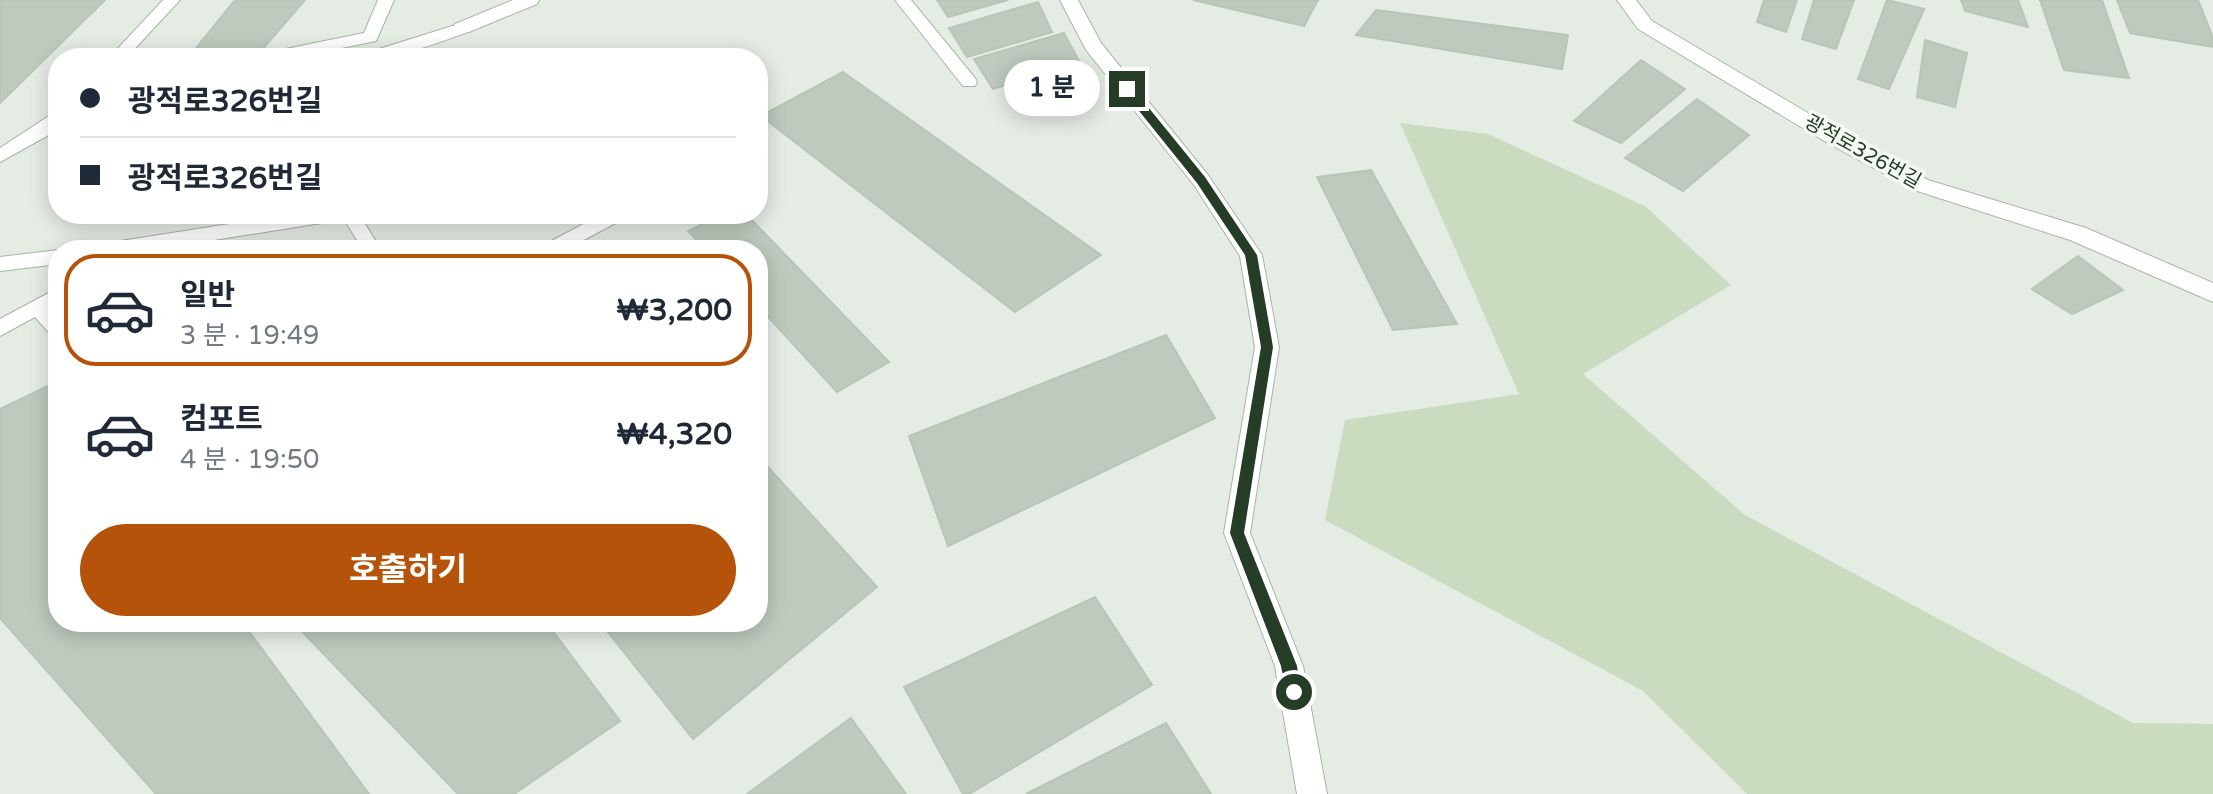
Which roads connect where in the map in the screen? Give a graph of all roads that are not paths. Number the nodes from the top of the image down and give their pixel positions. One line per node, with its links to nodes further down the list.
1 (172, 0): 8 (lane)
2 (386, 0): 9 (lane)
3 (530, 0): 7 (street)
4 (903, 0): 11 (lane)
5 (1069, 0): 25 (street)
6 (1626, 0): 20 (street, 광적로326번길)
7 (462, 28): 10 (lane)
8 (126, 48)
9 (316, 48)
10 (405, 48)
11 (969, 82)
12 (48, 125): 13 (lane)
13 (0, 156)
14 (276, 224): 16 (lane)
15 (598, 224): 17 (lane)
16 (183, 240)
17 (569, 240)
18 (48, 258): 19 (lane)
19 (0, 264)
20 (2213, 293)
21 (48, 301): 22 (lane)
22 (37, 307): 23 (lane); 24 (lane)
23 (48, 319)
24 (0, 328)
25 (1312, 794)

